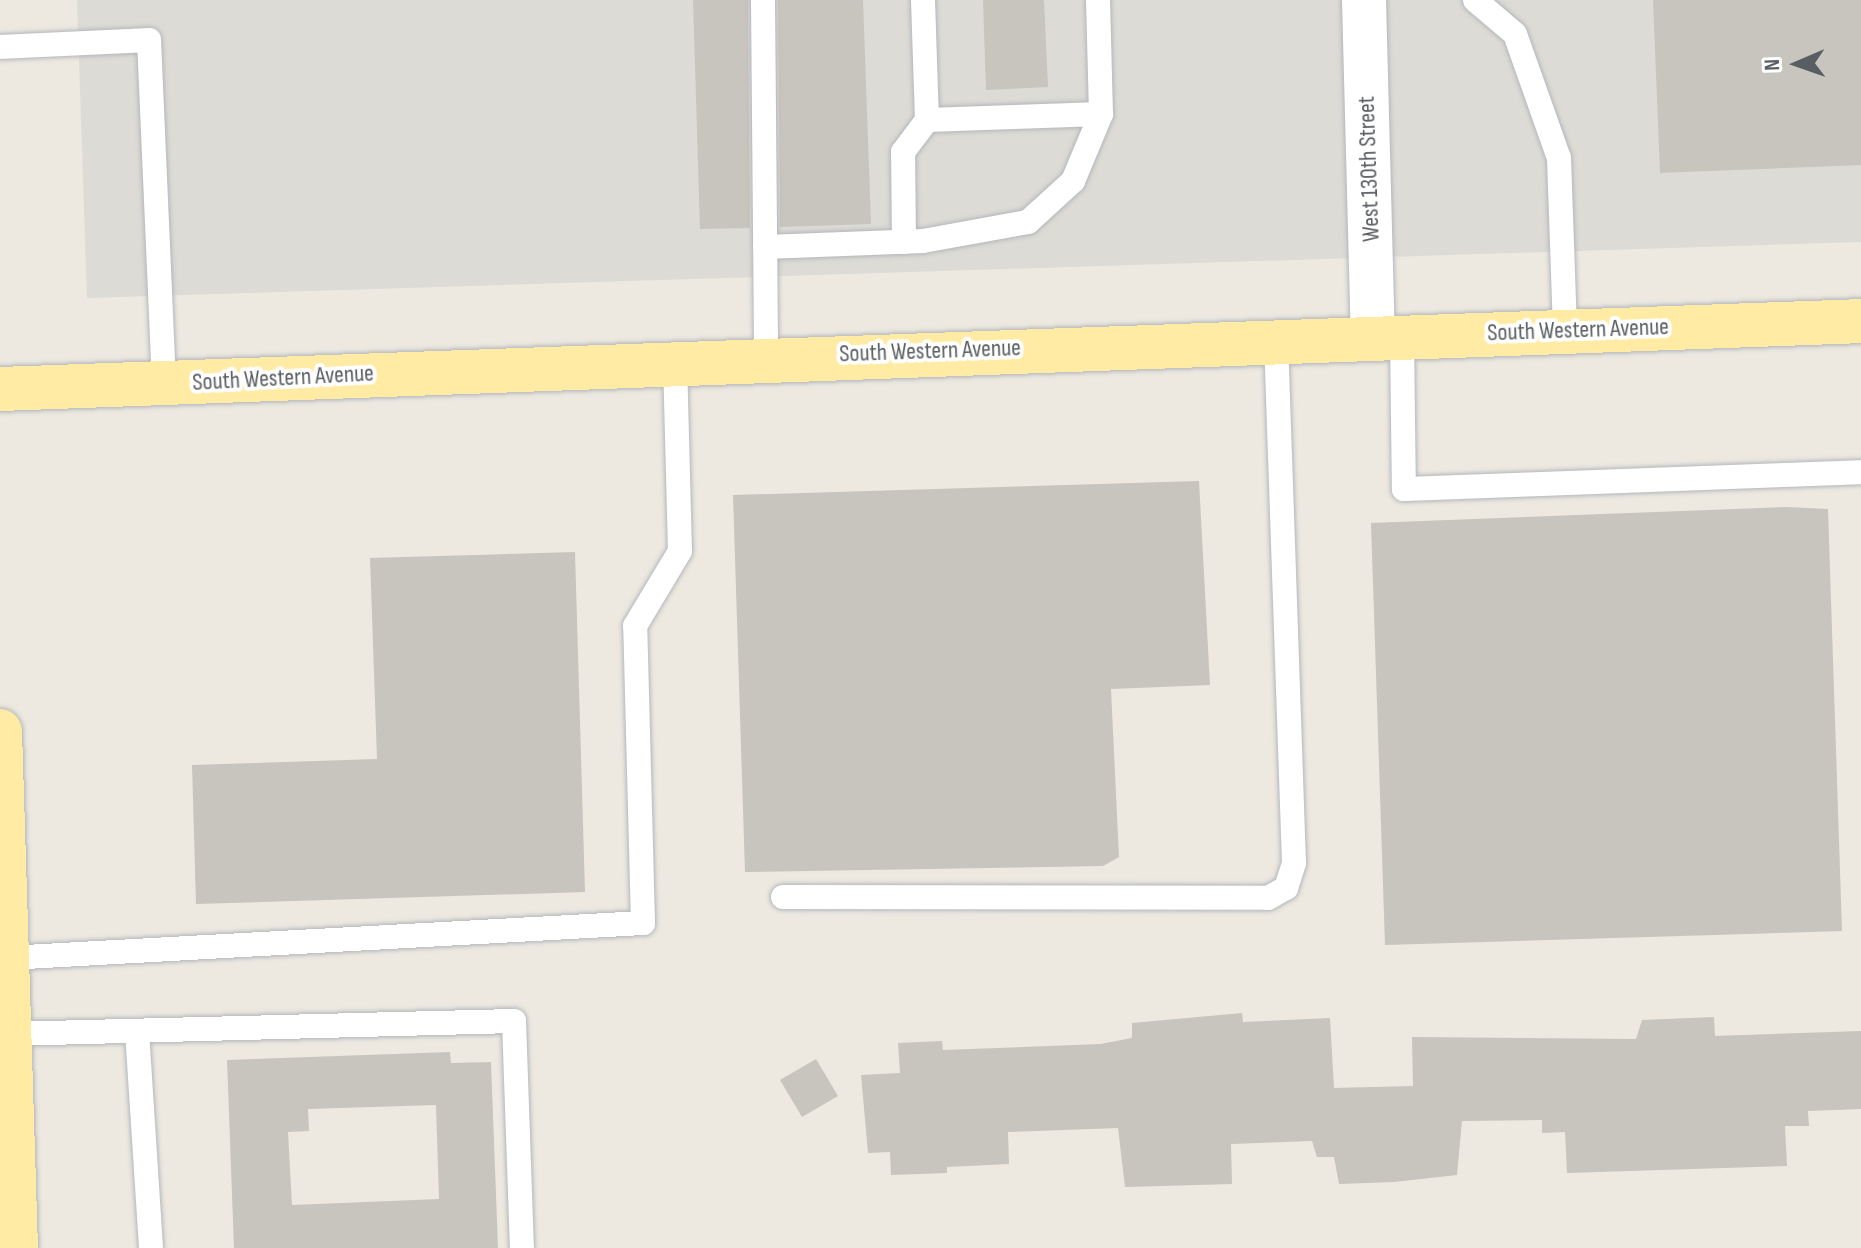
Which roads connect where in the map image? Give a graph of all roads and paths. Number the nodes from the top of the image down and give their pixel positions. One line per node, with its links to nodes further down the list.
1 (763, 0): 10 (lane)
2 (923, 0): 8 (lane)
3 (1098, 0): 7 (lane)
4 (1364, 0): 13 (street, West 130th Street)
5 (1475, 0): 12 (lane)
6 (0, 47): 17 (lane)
7 (1101, 114): 8 (lane); 9 (lane)
8 (927, 120): 9 (lane)
9 (904, 242): 10 (lane)
10 (765, 247): 15 (lane)
11 (1861, 321): 12 (main road, South Western Avenue)
12 (1565, 331): 13 (main road, South Western Avenue)
13 (1387, 336): 14 (main road, South Western Avenue); 19 (lane)
14 (1276, 340): 15 (main road, South Western Avenue); 21 (lane)
15 (766, 356): 16 (main road, South Western Avenue)
16 (675, 360): 17 (main road, South Western Avenue); 22 (lane)
17 (164, 385): 18 (main road, South Western Avenue)
18 (0, 389)
19 (1861, 472)
20 (0, 731): 22 (main road)
21 (783, 897)
22 (7, 958): 24 (main road)
23 (137, 1031): 24 (lane); 26 (lane); 27 (lane)
24 (8, 1034): 25 (main road)
25 (16, 1248)
26 (151, 1248)
27 (522, 1248)

